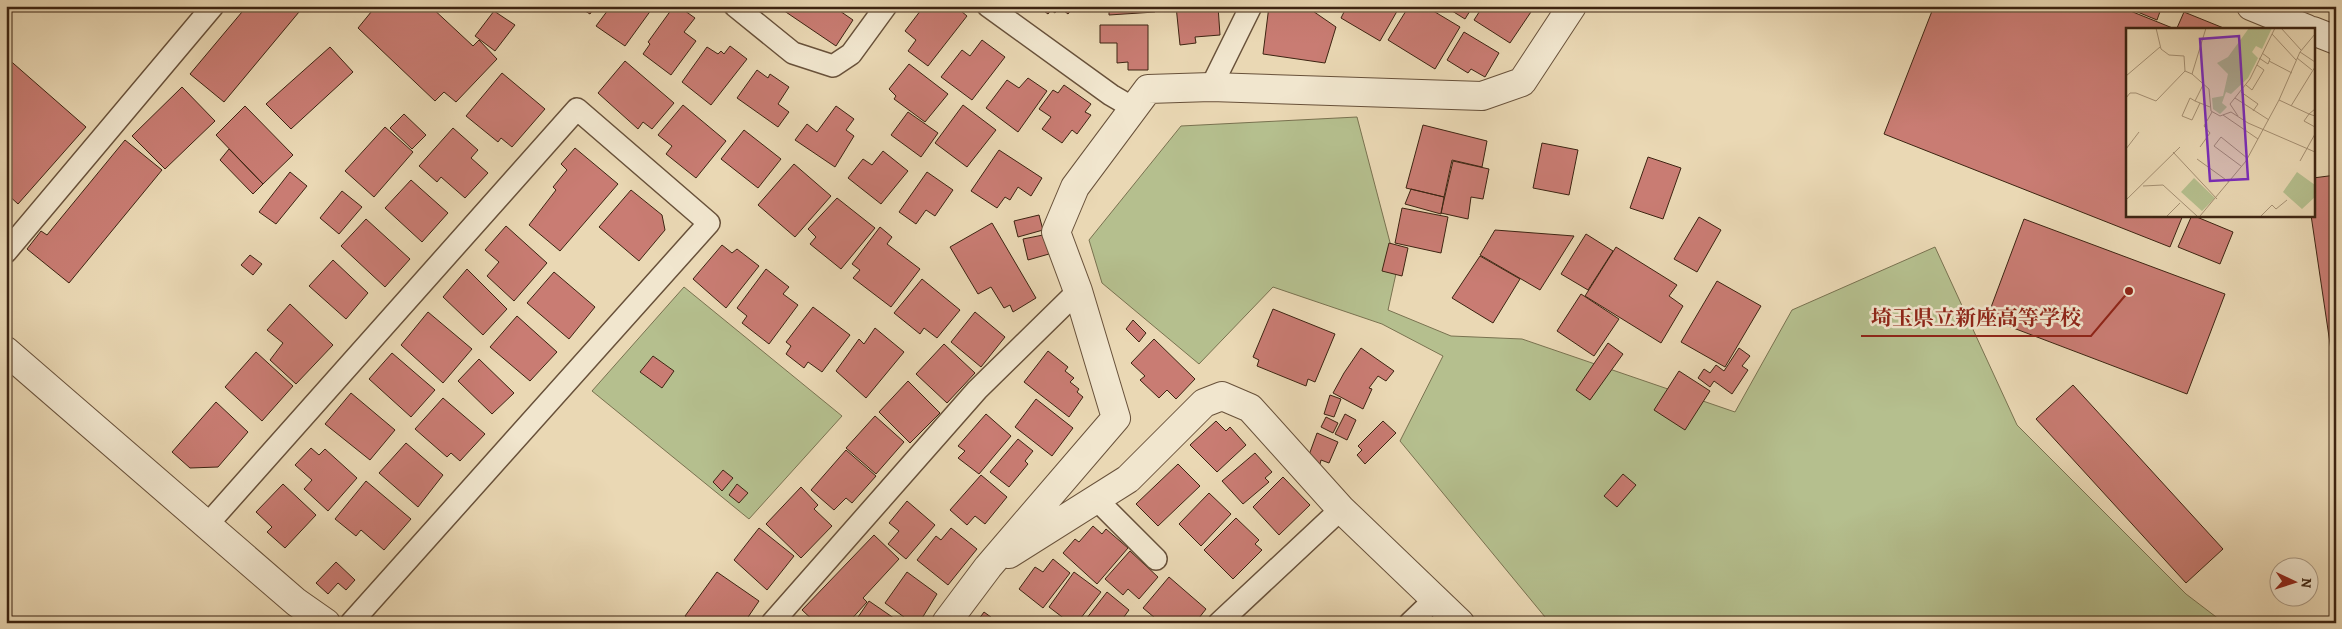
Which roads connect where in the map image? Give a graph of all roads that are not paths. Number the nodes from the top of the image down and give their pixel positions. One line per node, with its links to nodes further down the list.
1 (213, 6): 13 (lane)
2 (734, 6): 3 (lane)
3 (886, 6)
4 (988, 6): 12 (lane)
5 (1251, 6): 11 (lane)
6 (1572, 6): 11 (street)
7 (2251, 6): 8 (street)
8 (2305, 28)
9 (2314, 31): 10 (street)
10 (2336, 40)
11 (1210, 87): 12 (street)
12 (1135, 110): 14 (street)
13 (6, 252)
14 (1078, 290): 20 (street); 24 (lane)
15 (6, 351): 18 (street)
16 (1097, 500): 17 (street); 19 (lane); 20 (street)
17 (1341, 509): 21 (street); 26 (lane)
18 (207, 525): 22 (street); 23 (lane)
19 (1156, 559)
20 (988, 567): 25 (street)
21 (1434, 600): 27 (lane); 28 (street)
22 (326, 623)
23 (351, 623)
24 (772, 623)
25 (946, 623)
26 (1219, 623)
27 (1410, 623)
28 (1460, 623)

